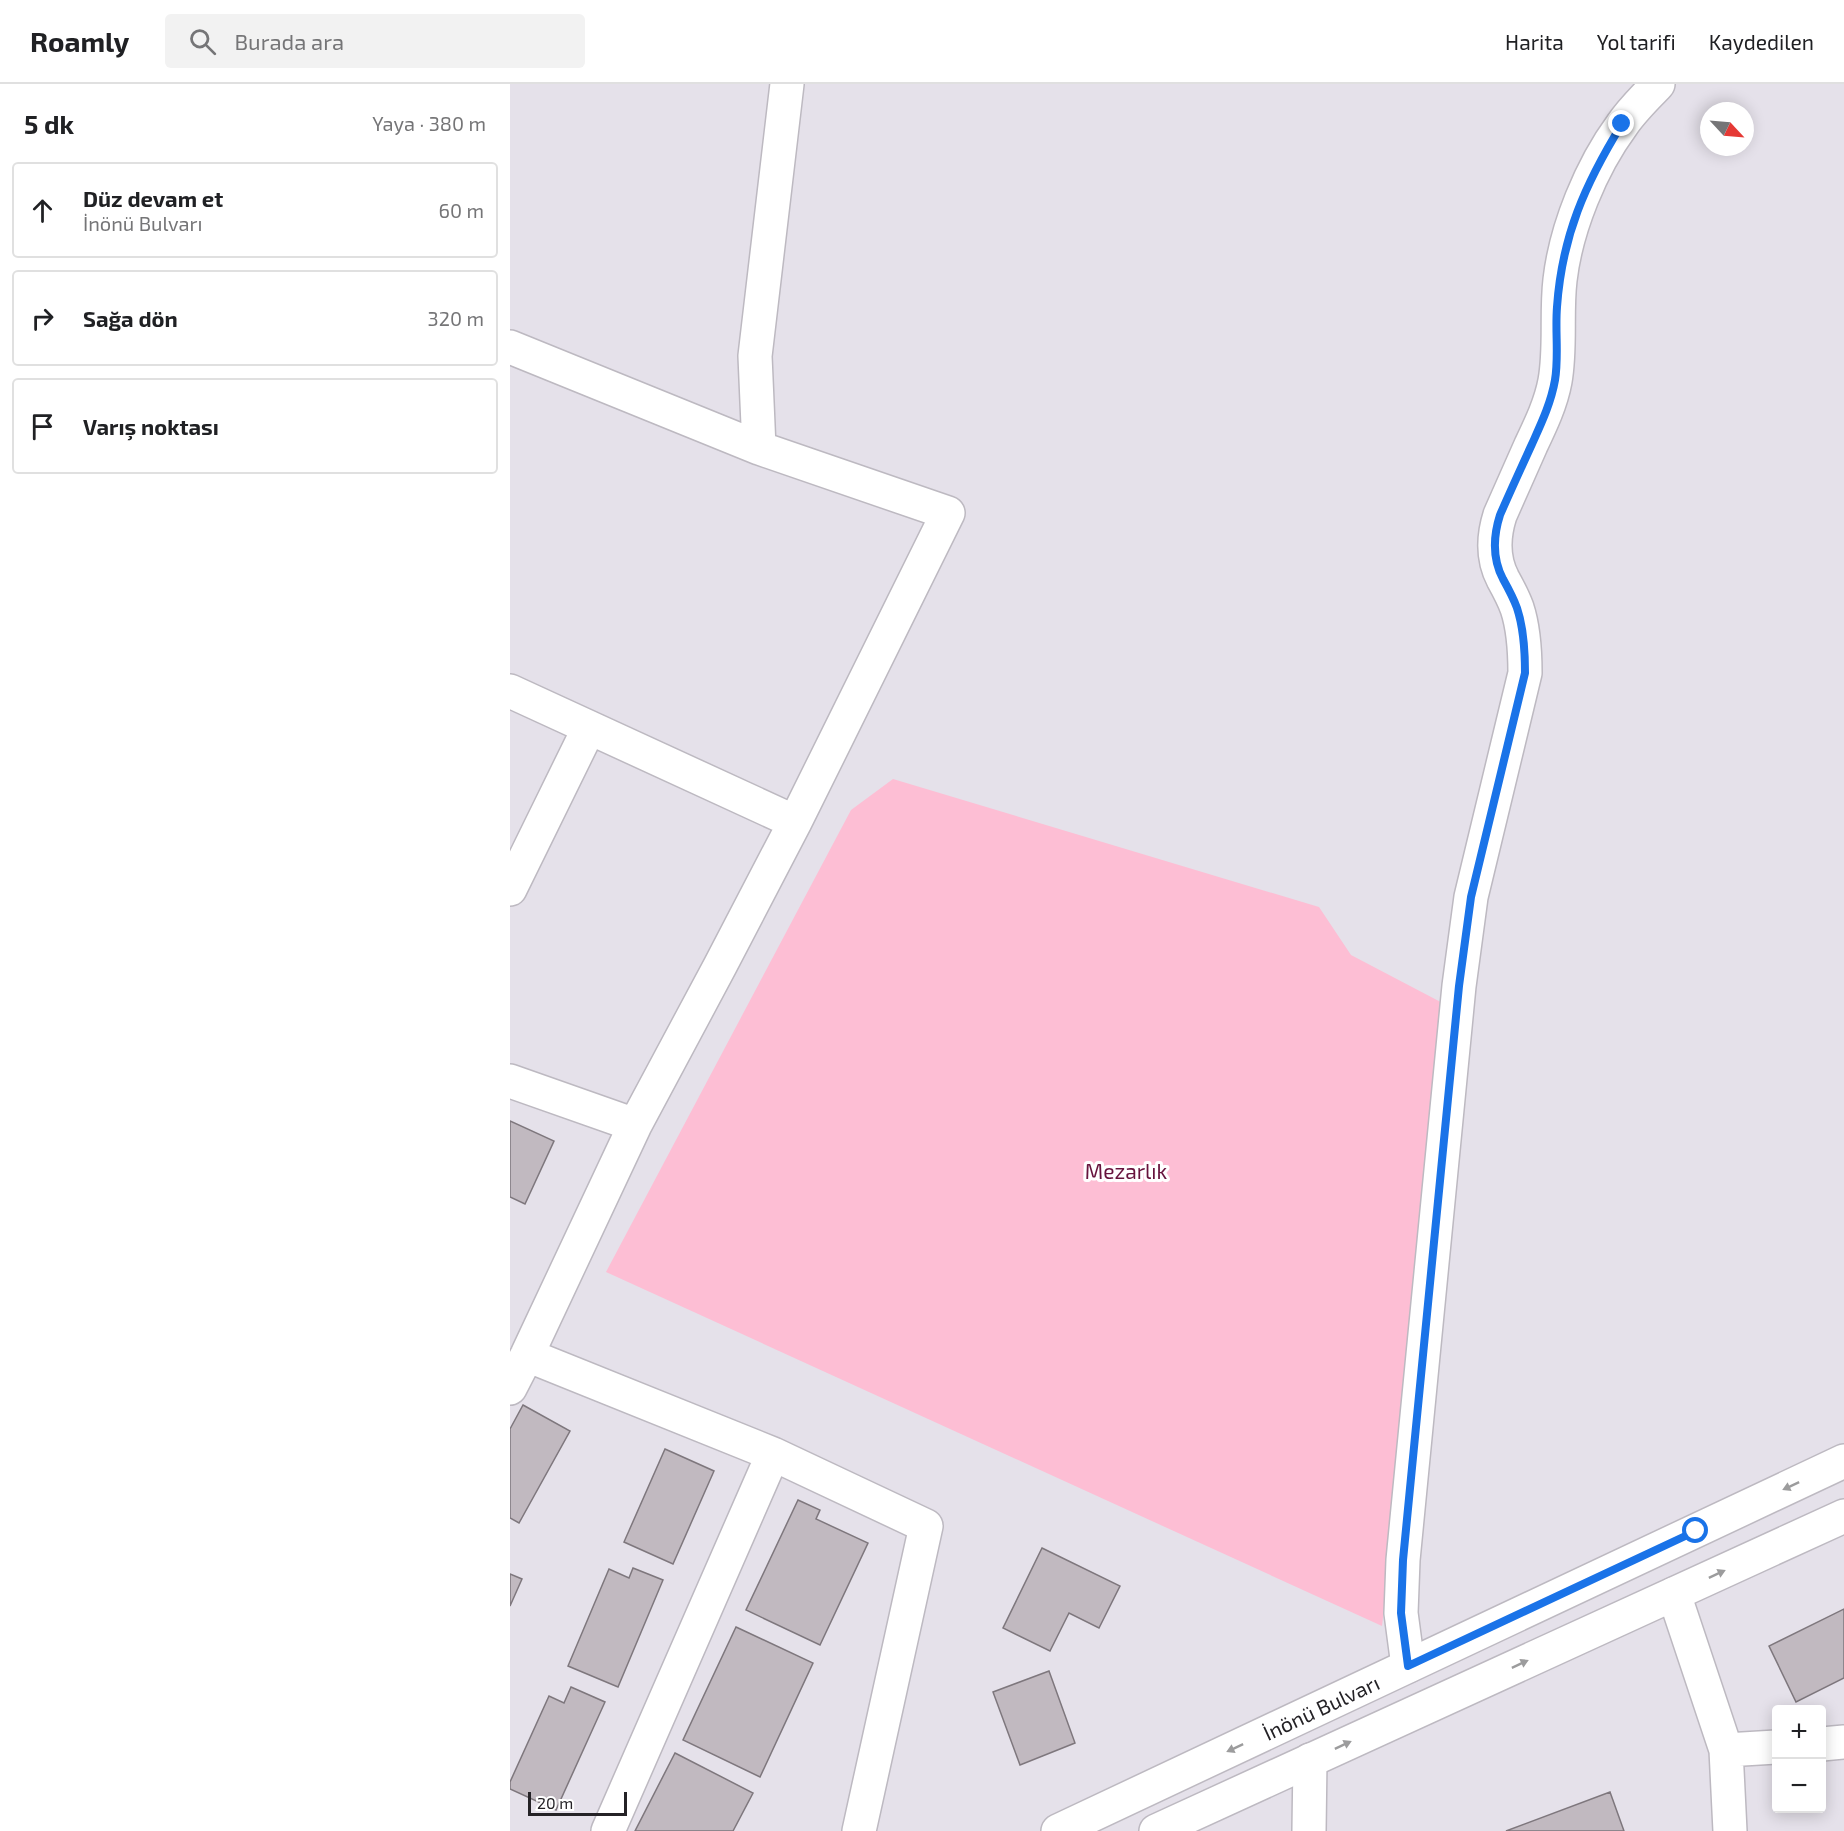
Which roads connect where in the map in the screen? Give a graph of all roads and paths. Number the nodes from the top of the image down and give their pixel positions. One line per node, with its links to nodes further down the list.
1 (787, 84): 4 (street)
2 (1658, 84): 17 (street)
3 (510, 349): 4 (street)
4 (759, 448): 7 (street)
5 (510, 691): 6 (street)
6 (589, 728): 7 (street); 8 (street)
7 (795, 822): 10 (street)
8 (510, 889)
9 (510, 1081): 10 (street)
10 (635, 1125): 11 (street)
11 (527, 1354): 12 (street); 13 (street)
12 (510, 1388)
13 (773, 1454): 23 (street); 24 (street)
14 (1844, 1461): 17 (street, İnönü Bulvarı, one-way to 17)
15 (1844, 1515): 16 (street, İnönü Bulvarı, one-way to 15)
16 (1674, 1594): 21 (street); 22 (street, İnönü Bulvarı, one-way to 16)
17 (1408, 1666): 25 (street, İnönü Bulvarı, one-way to 25)
18 (1844, 1742): 19 (street)
19 (1826, 1744)
20 (1772, 1747): 21 (street)
21 (1726, 1750): 28 (street)
22 (1310, 1760): 26 (street, İnönü Bulvarı); 27 (street)
23 (608, 1831)
24 (859, 1831)
25 (1058, 1831)
26 (1156, 1831)
27 (1309, 1831)
28 (1730, 1831)

